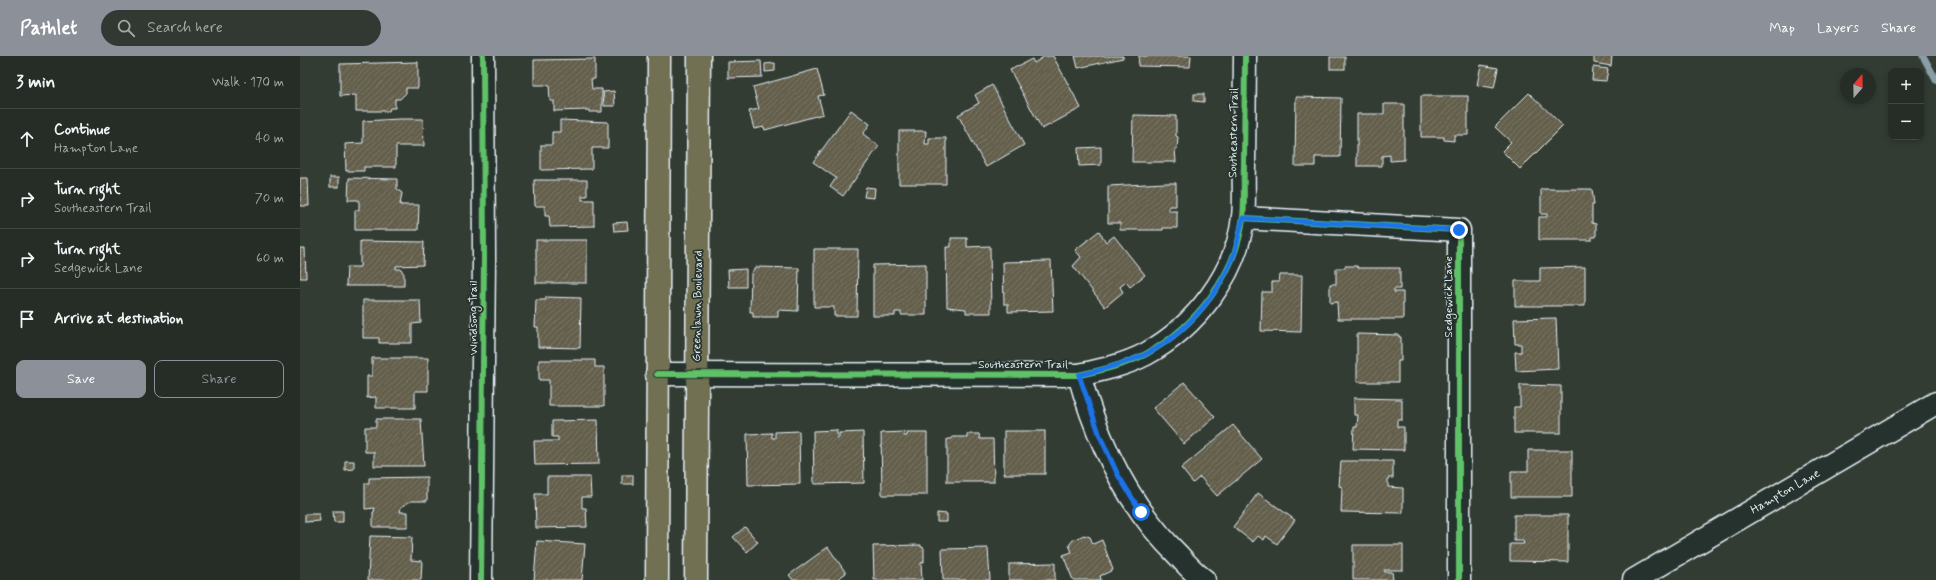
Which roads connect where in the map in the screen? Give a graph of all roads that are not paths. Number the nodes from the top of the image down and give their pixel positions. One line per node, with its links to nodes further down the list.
1 (483, 56): 11 (street, Windsong Trail)
2 (659, 56): 6 (main road)
3 (699, 56): 7 (main road, Greenlawn Boulevard)
4 (1245, 56): 5 (street, Southeastern Trail)
5 (1243, 218): 8 (street, Southeastern Trail); 14 (street, Sedgewick Lane)
6 (657, 374): 7 (street, Southeastern Trail); 12 (main road)
7 (696, 374): 8 (street, Southeastern Trail); 13 (main road, Greenlawn Boulevard)
8 (1079, 375): 10 (street)
9 (1936, 403): 15 (street, Hampton Lane)
10 (1199, 578)
11 (481, 580)
12 (657, 580)
13 (696, 580)
14 (1459, 580)
15 (1634, 580)

